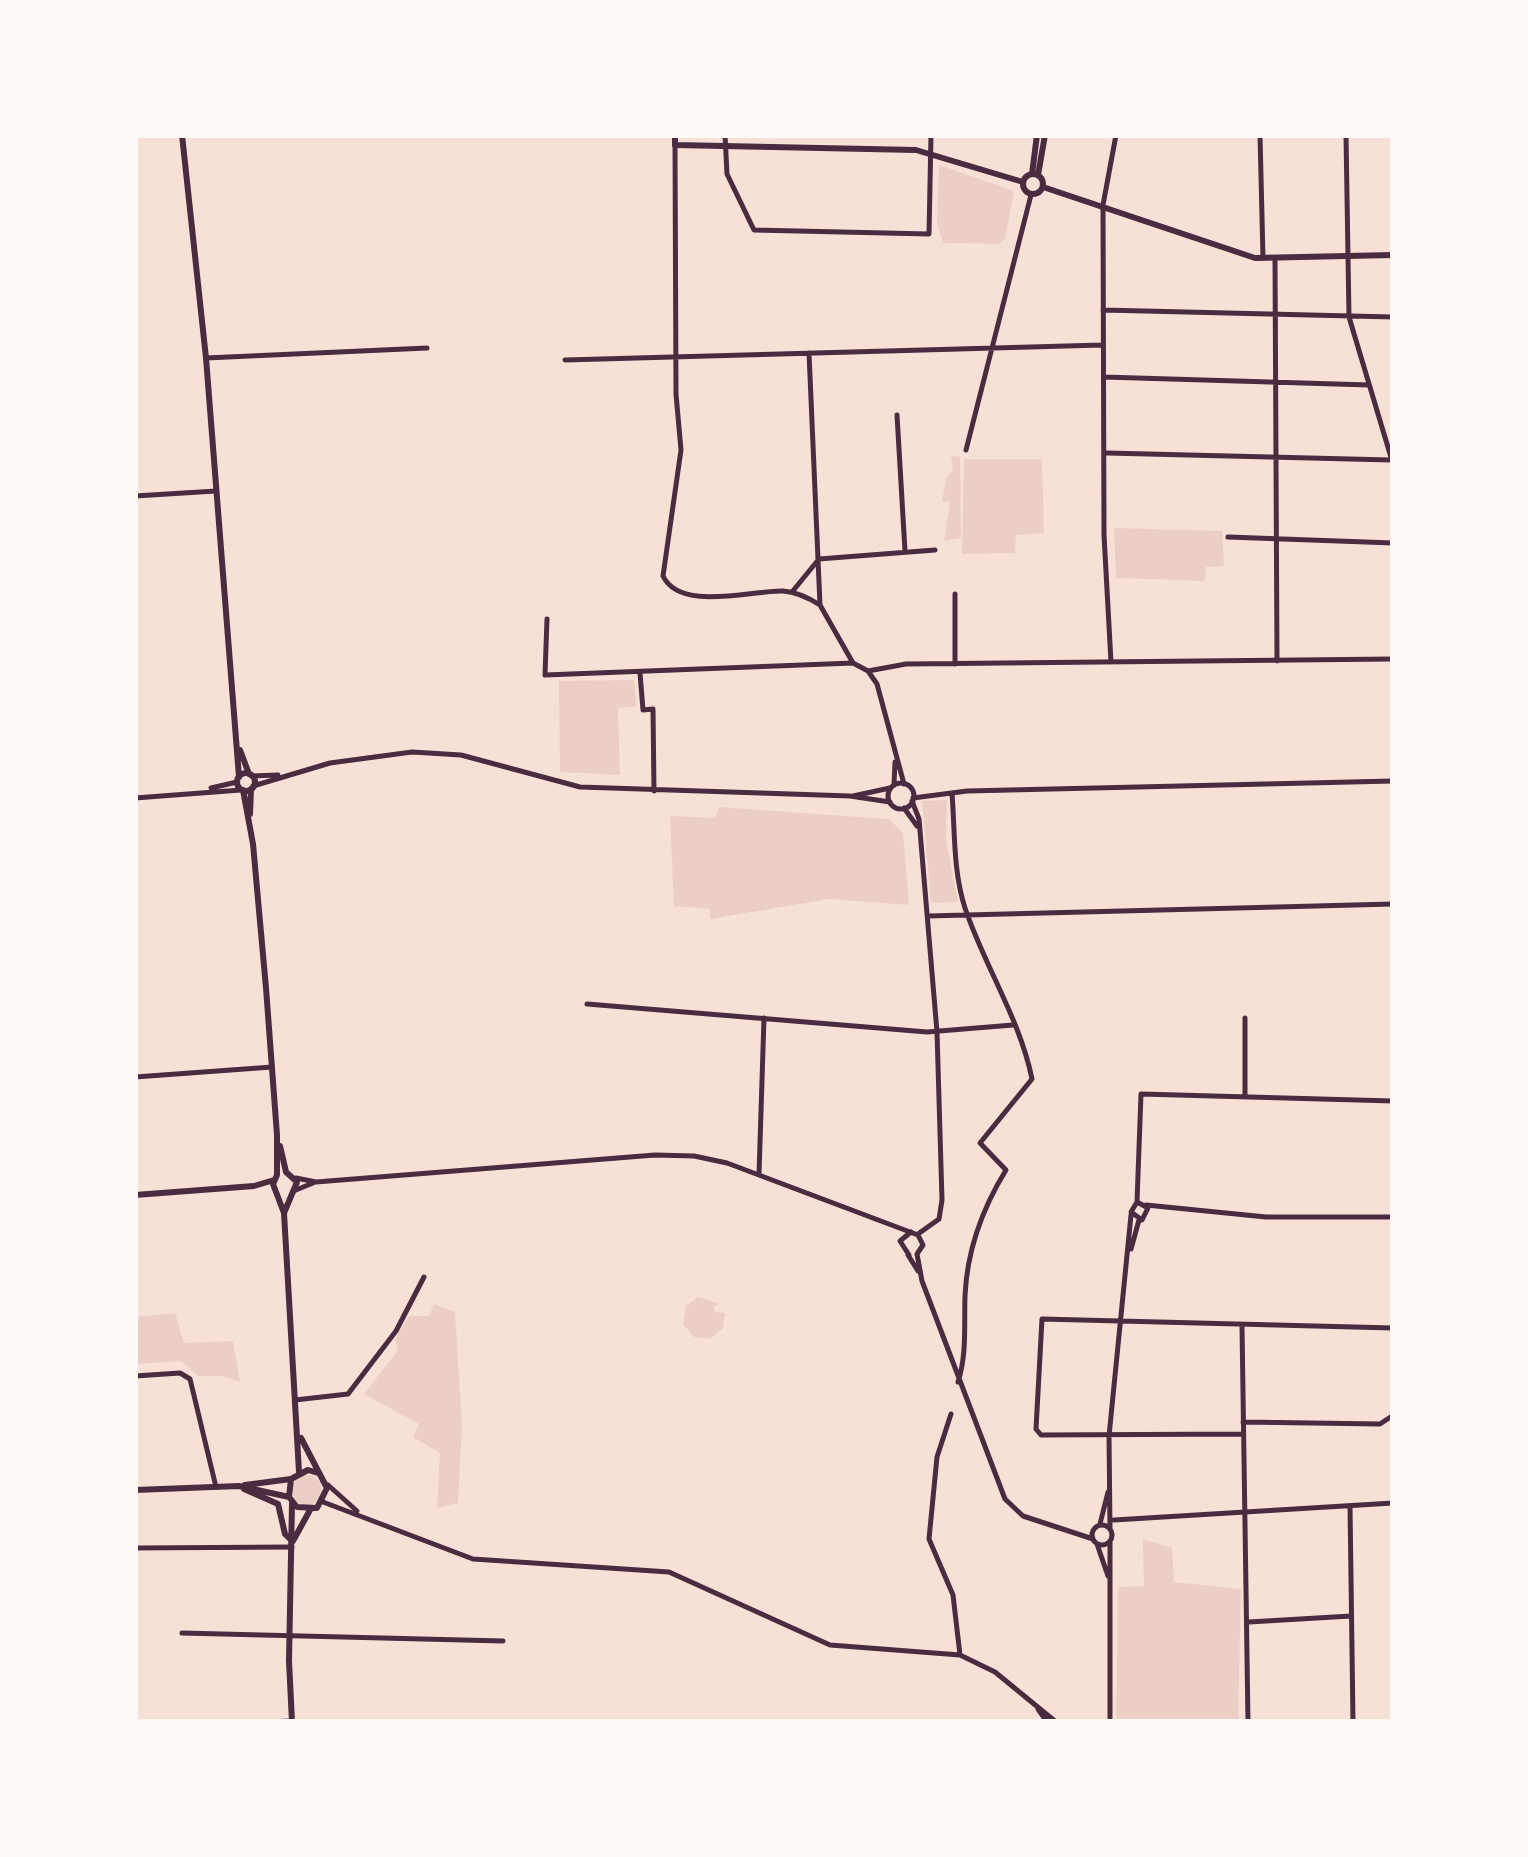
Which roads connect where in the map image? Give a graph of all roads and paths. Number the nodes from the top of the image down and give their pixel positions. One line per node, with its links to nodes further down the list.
1 (182, 135): 30 (street)
2 (675, 135): 10 (street)
3 (724, 135): 11 (street)
4 (931, 135): 12 (street)
5 (1037, 135): 13 (street)
6 (1045, 135): 13 (street)
7 (1116, 135): 17 (street)
8 (1260, 135): 20 (street)
9 (1346, 135): 19 (street)
10 (674, 145): 11 (street); 31 (street)
11 (724, 146): 12 (street); 12 (street)
12 (930, 152): 14 (street)
13 (1035, 174): 14 (street); 15 (street)
14 (1023, 182): 16 (street)
15 (1043, 187): 16 (street); 17 (street)
16 (1031, 195): 28 (street)
17 (1103, 206): 20 (street); 22 (street)
18 (1393, 255): 19 (street)
19 (1348, 256): 21 (street); 24 (street)
20 (1263, 258): 21 (street)
21 (1274, 259): 23 (street)
22 (1103, 310): 23 (street); 26 (street)
23 (1273, 315): 24 (street); 34 (street)
24 (1349, 317): 25 (street); 35 (street)
25 (1393, 318)
26 (1102, 345): 28 (street); 33 (street)
27 (427, 348): 30 (street)
28 (989, 348): 29 (street); 37 (street)
29 (810, 352): 31 (street); 48 (street)
30 (206, 358): 41 (street)
31 (675, 358): 32 (street); 49 (street)
32 (565, 360)
33 (1104, 377): 34 (street); 38 (street)
34 (1273, 382): 35 (street); 39 (street)
35 (1370, 385): 40 (street)
36 (896, 415): 47 (street)
37 (966, 450)
38 (1107, 452): 39 (street); 55 (street)
39 (1275, 456): 40 (street); 44 (street)
40 (1392, 462)
41 (216, 491): 42 (street); 60 (street)
42 (135, 496)
43 (1228, 537): 44 (street)
44 (1276, 538): 45 (street); 54 (street)
45 (1393, 543)
46 (935, 550): 47 (street)
47 (905, 551): 48 (street)
48 (819, 559): 49 (street); 51 (street)
49 (792, 592): 51 (street)
50 (954, 594): 57 (street)
51 (820, 605): 56 (street)
52 (548, 619): 59 (street)
53 (1393, 659): 54 (street)
54 (1277, 661): 55 (street)
55 (1111, 662): 57 (street)
56 (853, 663): 58 (street); 59 (street)
57 (955, 664): 58 (street)
58 (868, 671): 61 (street)
59 (640, 673): 68 (street)
60 (237, 739): 62 (street); 66 (street)
61 (895, 759): 65 (street); 67 (street)
62 (250, 775): 63 (street); 66 (street); 66 (street)
63 (282, 776): 66 (street); 68 (street)
64 (1393, 780): 69 (street)
65 (904, 784): 67 (street); 72 (street)
66 (244, 786): 71 (street); 84 (street)
67 (892, 786): 70 (street); 73 (street)
68 (654, 790): 70 (street)
69 (952, 793): 72 (street); 77 (street)
70 (850, 796): 73 (street)
71 (135, 798)
72 (913, 799): 74 (street); 75 (street)
73 (890, 802): 74 (street)
74 (904, 808): 75 (street)
75 (919, 832): 78 (street)
76 (1393, 904): 77 (street)
77 (968, 915): 78 (street); 82 (street)
78 (928, 916): 83 (street)
79 (586, 1004): 80 (street)
80 (764, 1018): 83 (street); 88 (street)
81 (1245, 1018): 86 (street)
82 (1014, 1025): 83 (street); 114 (street)
83 (937, 1032): 103 (street)
84 (272, 1067): 85 (street); 89 (street)
85 (135, 1077)
86 (1244, 1095): 87 (street); 96 (street)
87 (1393, 1100)
88 (759, 1174): 91 (street); 102 (street)
89 (279, 1176): 90 (street); 92 (street); 93 (street)
90 (296, 1178): 91 (street); 94 (street)
91 (316, 1182): 94 (street)
92 (254, 1186): 93 (street); 95 (street)
93 (276, 1192): 94 (street); 98 (street)
94 (293, 1193): 98 (street)
95 (135, 1195)
96 (1137, 1202): 97 (street); 99 (street)
97 (1146, 1205): 100 (street); 101 (street)
98 (284, 1214): 115 (street)
99 (1131, 1215): 101 (street); 107 (street)
100 (1393, 1217)
101 (1140, 1220): 107 (street)
102 (892, 1226): 103 (street); 104 (street)
103 (916, 1233): 104 (street); 105 (street)
104 (900, 1240): 106 (street)
105 (917, 1254): 106 (street); 109 (street)
106 (908, 1255): 109 (street)
107 (1128, 1257): 110 (street)
108 (424, 1277): 115 (street)
109 (922, 1281): 114 (street)
110 (1122, 1322): 111 (street); 121 (street); 121 (street)
111 (1242, 1326): 112 (street); 118 (street)
112 (1393, 1332): 117 (street)
113 (135, 1376): 128 (street)
114 (958, 1382): 140 (street)
115 (296, 1400): 119 (street)
116 (951, 1414): 151 (street)
117 (1393, 1416): 118 (street)
118 (1242, 1422): 120 (street)
119 (298, 1434): 122 (street); 123 (street)
120 (1242, 1434): 121 (street); 135 (street)
121 (1109, 1436): 125 (street)
122 (299, 1472): 123 (street); 124 (street)
123 (318, 1473): 126 (street)
124 (290, 1479): 127 (street); 130 (street)
125 (1110, 1479): 137 (street); 138 (street)
126 (326, 1484): 131 (street); 136 (street)
127 (239, 1486): 128 (street); 130 (street); 143 (street)
128 (216, 1487): 129 (street)
129 (135, 1490)
130 (290, 1500): 134 (street); 143 (street)
131 (323, 1502): 134 (street); 136 (street)
132 (1393, 1504): 133 (street)
133 (1350, 1506): 135 (street); 146 (street)
134 (310, 1510): 143 (street)
135 (1243, 1512): 137 (street); 147 (street)
136 (359, 1513): 151 (street)
137 (1114, 1520): 139 (street)
138 (1097, 1526): 139 (street); 140 (street); 141 (street)
139 (1110, 1528): 142 (street)
140 (1079, 1532): 141 (street)
141 (1094, 1541): 142 (street); 145 (street)
142 (1110, 1542): 145 (street)
143 (293, 1544): 144 (street); 149 (street)
144 (135, 1548)
145 (1109, 1579): 155 (street)
146 (1350, 1616): 147 (street); 157 (street)
147 (1249, 1622): 156 (street)
148 (182, 1633): 149 (street)
149 (289, 1633): 150 (street); 152 (street)
150 (503, 1641)
151 (960, 1655): 153 (street)
152 (292, 1721): 154 (street)
153 (1054, 1721)
154 (262, 1722)
155 (1106, 1722)
156 (1248, 1722)
157 (1353, 1722)

